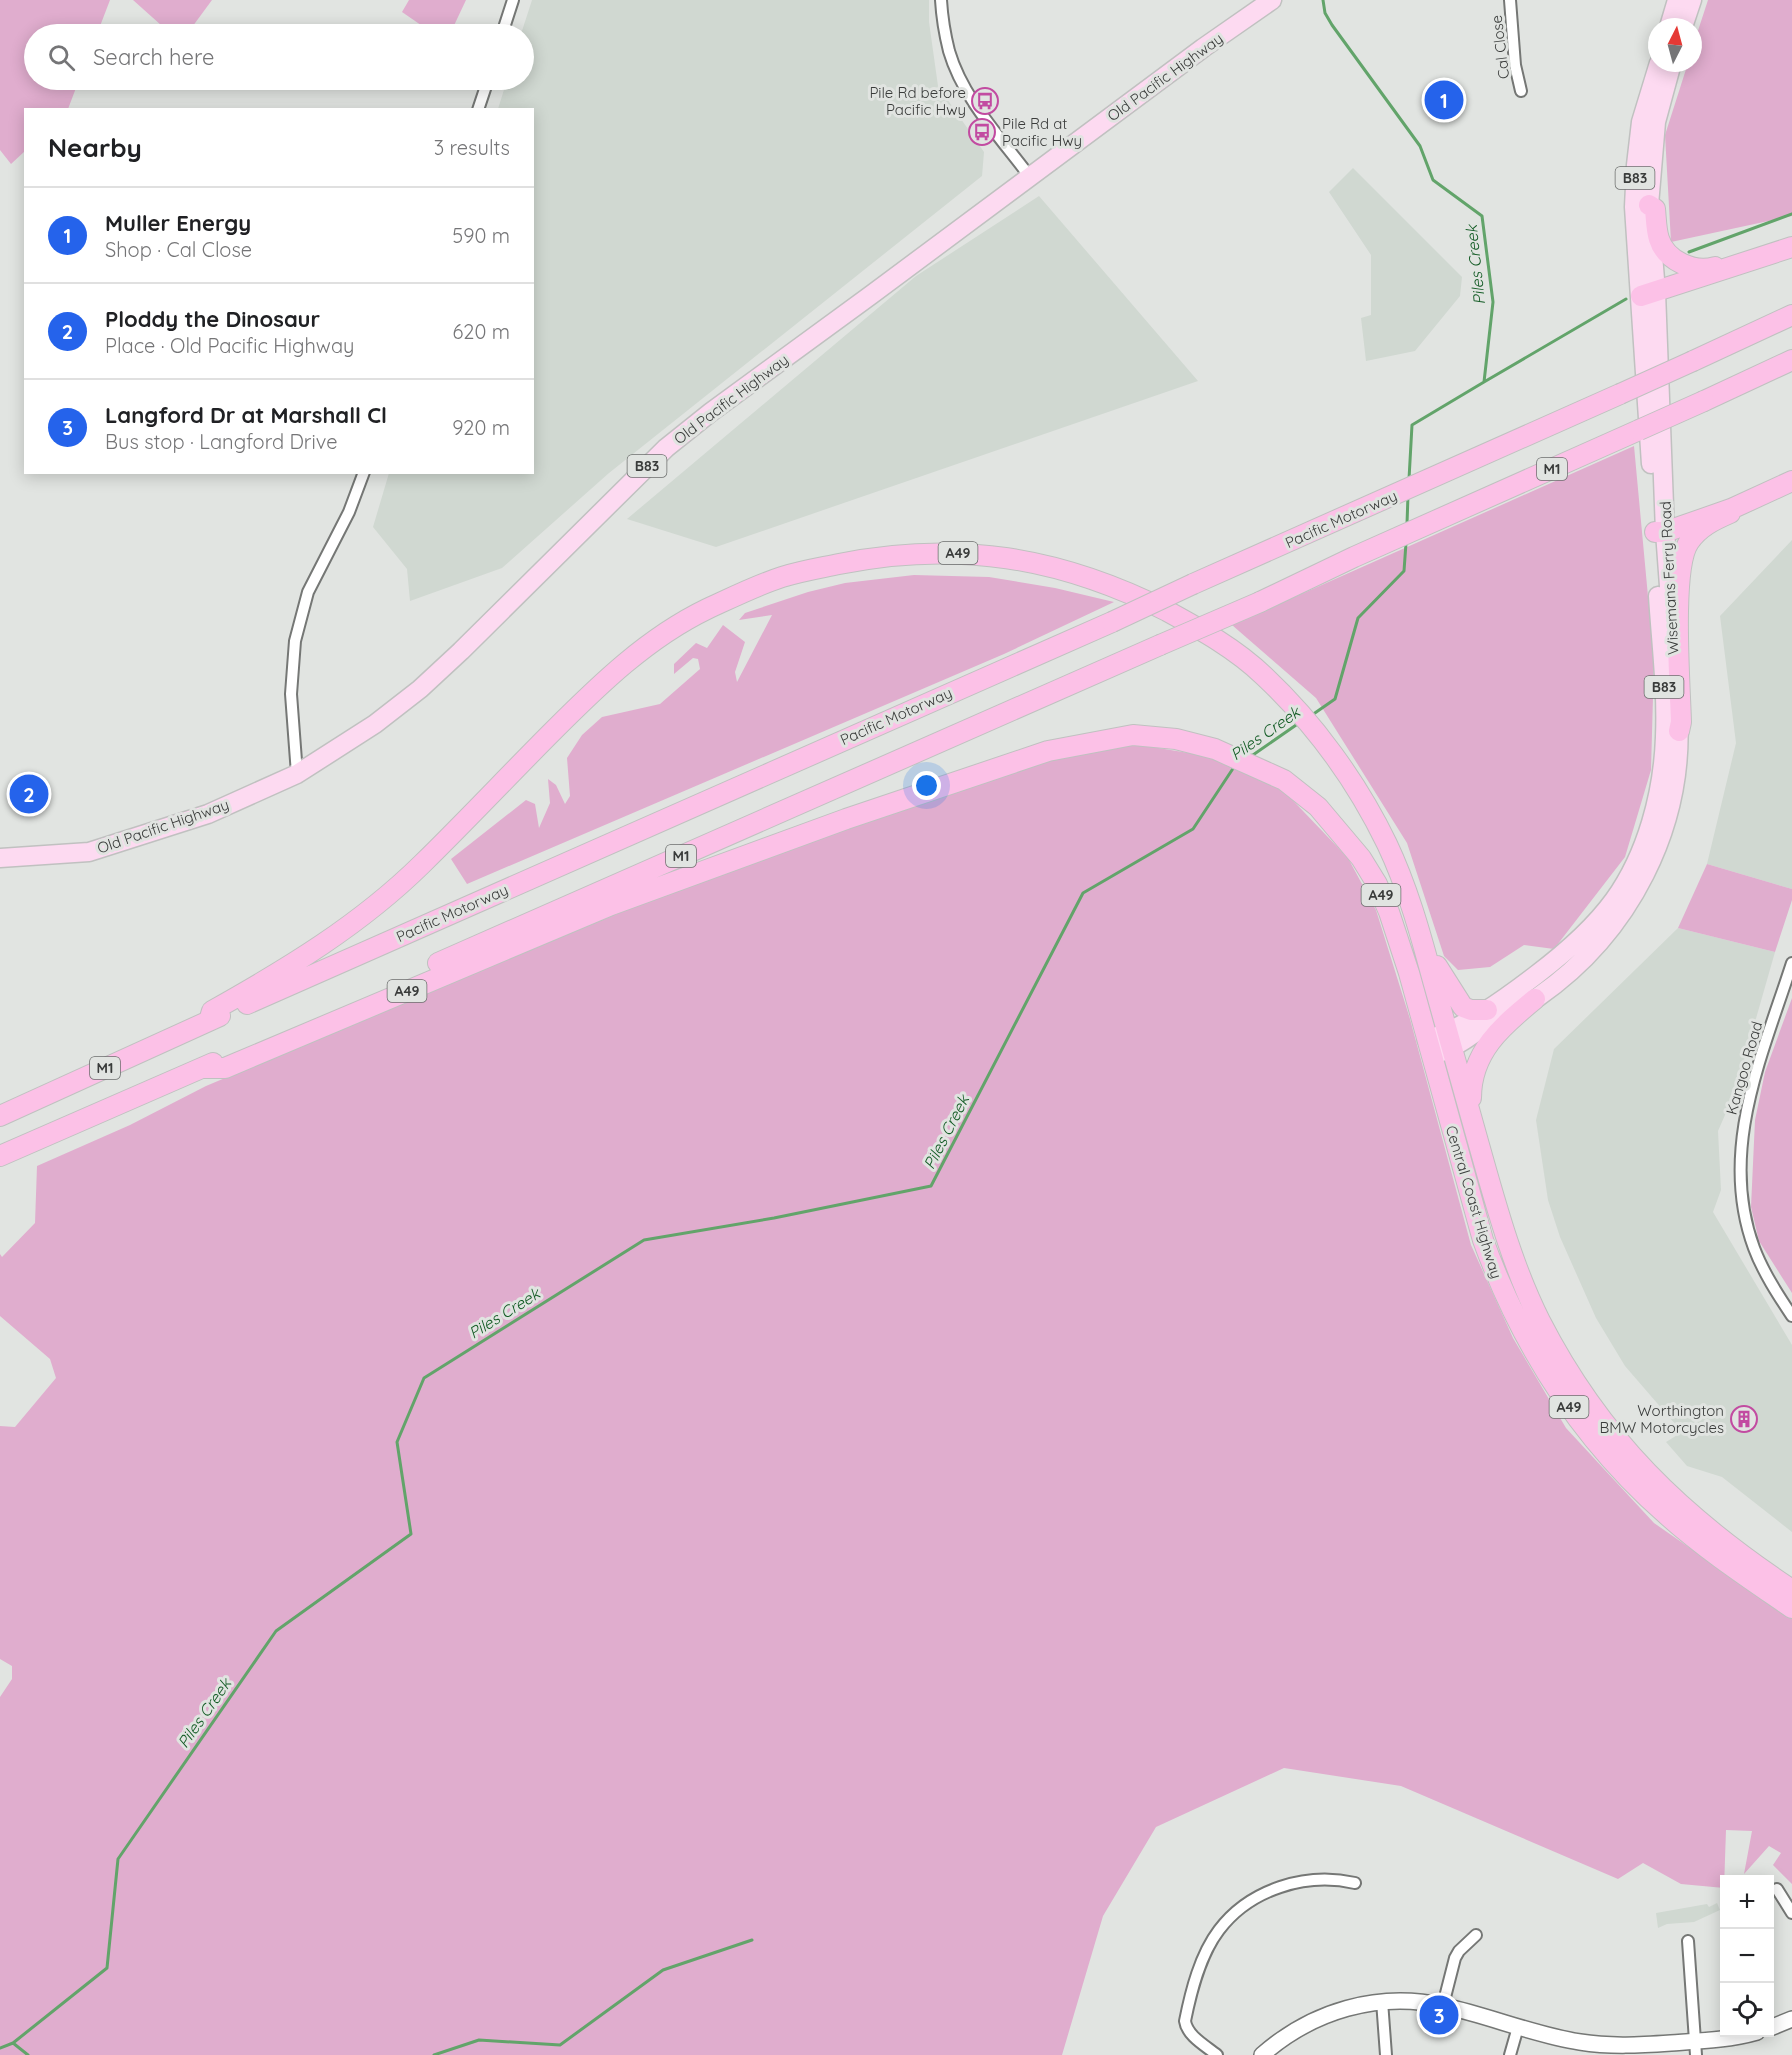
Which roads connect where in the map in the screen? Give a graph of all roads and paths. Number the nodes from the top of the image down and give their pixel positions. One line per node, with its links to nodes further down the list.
1 (513, 0): 9 (street)
2 (941, 0): 15 (street)
3 (1272, 0): 15 (main road, Old Pacific Highway / B83)
4 (1510, 0): 13 (street, Cal Close)
5 (1677, 0): 7 (main road)
6 (1692, 0): 8 (main road)
7 (1672, 18)
8 (1686, 18)
9 (505, 24)
10 (1656, 72): 19 (main road, Wisemans Ferry Road / B83)
11 (1670, 72): 16 (main road, Wisemans Ferry Road / B83)
12 (485, 90): 14 (street)
13 (1521, 91)
14 (479, 108)
15 (1030, 177): 27 (main road, Old Pacific Highway / B83)
16 (1649, 205): 18 (highway); 19 (main road, Wisemans Ferry Road / B83)
17 (1792, 247): 18 (highway)
18 (1746, 262): 19 (highway)
19 (1648, 294): 25 (main road, Wisemans Ferry Road / B83)
20 (1792, 315): 33 (highway, Pacific Motorway / M1, bridge)
21 (1792, 360): 36 (highway, M1, bridge)
22 (362, 474): 27 (street)
23 (1792, 481): 24 (highway)
24 (1731, 509): 25 (highway); 26 (highway)
25 (1660, 532): 26 (main road, Wisemans Ferry Road / B83); 32 (main road, Wisemans Ferry Road / B83)
26 (1679, 731): 31 (main road, Wisemans Ferry Road / B83)
27 (297, 774): 28 (main road, Old Pacific Highway / B83)
28 (0, 858)
29 (1421, 935): 32 (highway); 33 (highway, A49); 34 (highway, A49)
30 (1792, 963): 40 (street, Kangoo Road)
31 (1535, 999): 34 (main road, Wisemans Ferry Road / B83); 38 (highway)
32 (1487, 1010): 34 (main road, Wisemans Ferry Road / B83)
33 (209, 1021): 37 (highway, Pacific Motorway / M1)
34 (1450, 1041): 35 (main road, Wisemans Ferry Road / B83); 38 (highway, Central Coast Highway / A49)
35 (1429, 1048): 36 (highway, A49); 44 (highway, Central Coast Highway / A49)
36 (202, 1068): 39 (highway, M1)
37 (0, 1116)
38 (1473, 1122): 41 (highway, Central Coast Highway / A49)
39 (0, 1156)
40 (1792, 1316)
41 (1773, 1577): 42 (highway); 43 (highway, Central Coast Highway / A49)
42 (1792, 1584)
43 (1792, 1590)
44 (1792, 1608)
45 (1355, 1884): 57 (street)
46 (1776, 1889): 47 (street)
47 (1792, 1913)
48 (1476, 1935): 51 (street)
49 (1688, 1941): 56 (street)
50 (1382, 2001): 51 (street); 58 (street); 59 (street)
51 (1443, 2006): 54 (street)
52 (1792, 2019): 53 (street)
53 (1774, 2026)
54 (1518, 2027): 56 (street); 60 (street)
55 (1735, 2037): 56 (street)
56 (1696, 2048)
57 (1217, 2055)
58 (1262, 2055)
59 (1386, 2055)
60 (1510, 2055)

